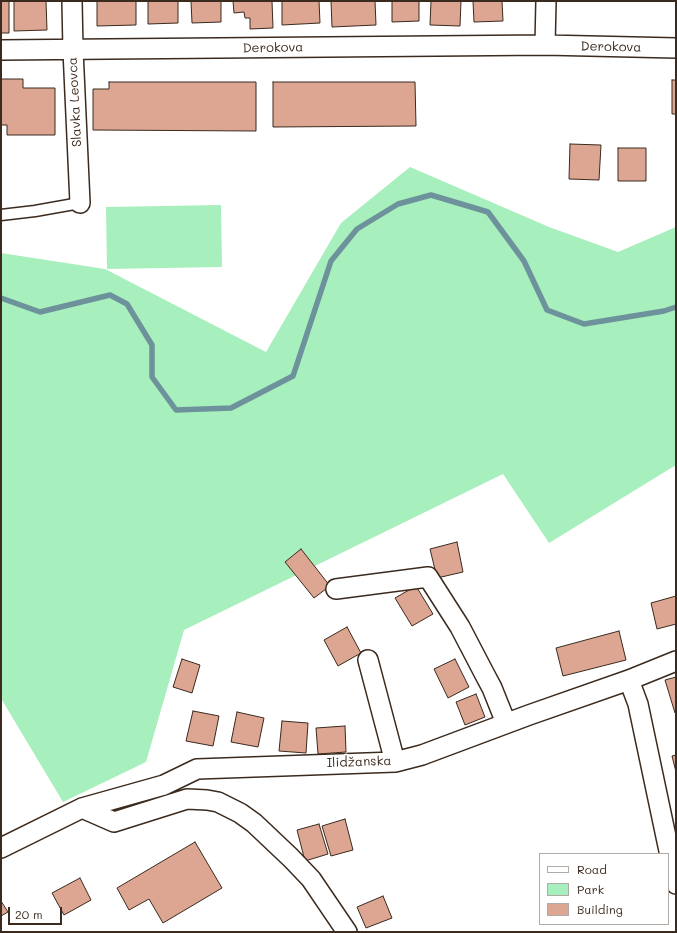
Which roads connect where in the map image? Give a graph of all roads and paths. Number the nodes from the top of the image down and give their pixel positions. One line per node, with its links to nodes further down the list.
1 (72, 1): 6 (street, Slavka Leovca)
2 (546, 1): 3 (street)
3 (545, 45): 4 (street, Derokova); 6 (street, Derokova)
4 (676, 48)
5 (1, 50): 6 (street, Derokova)
6 (73, 50): 7 (street, Slavka Leovca)
7 (80, 203): 8 (lane)
8 (1, 215)
9 (336, 589): 13 (street)
10 (368, 660): 14 (street)
11 (676, 661): 12 (street, Ilidžanska)
12 (629, 680): 13 (street, Ilidžanska); 17 (street)
13 (506, 723): 14 (street, Ilidžanska)
14 (395, 762): 15 (street, Ilidžanska)
15 (82, 808): 16 (street, Ilidžanska); 18 (street)
16 (1, 848)
17 (676, 884)
18 (347, 932)

